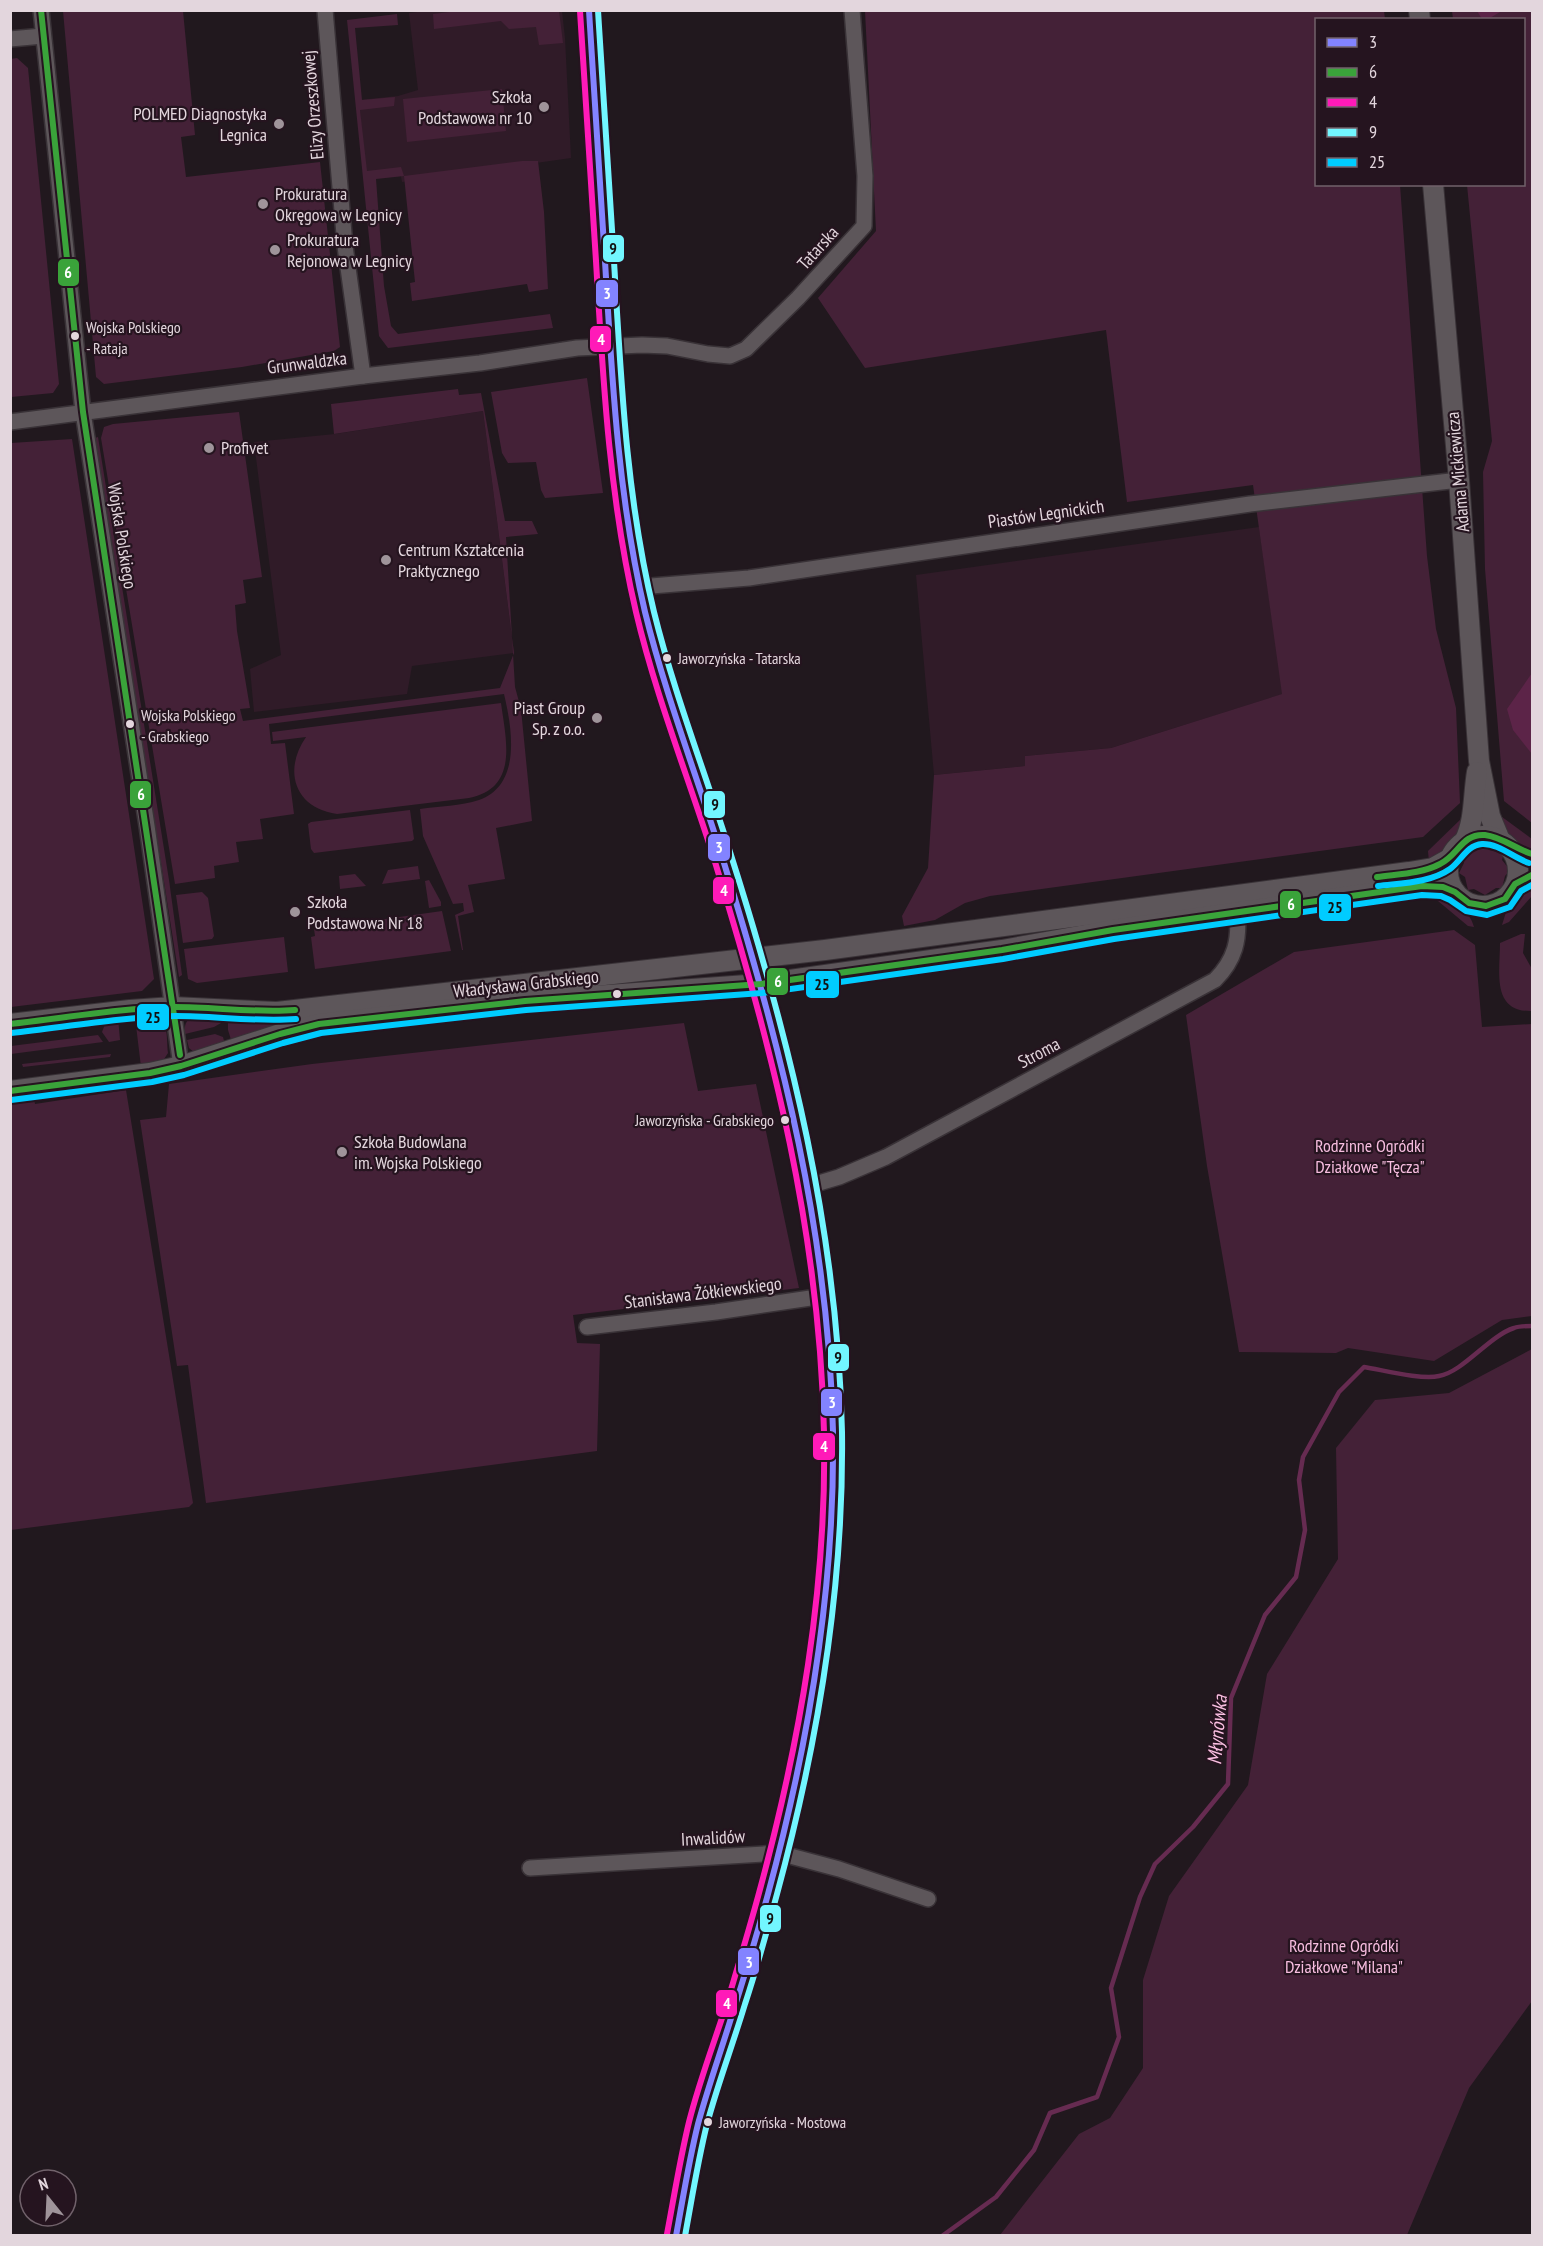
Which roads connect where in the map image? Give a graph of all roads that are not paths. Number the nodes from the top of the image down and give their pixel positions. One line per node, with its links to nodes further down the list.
1 (41, 10): 5 (street, Wojska Polskiego)
2 (325, 10): 9 (street, Elizy Orzeszkowej)
3 (589, 10): 8 (street)
4 (852, 10): 8 (street, Tatarska)
5 (44, 36): 6 (street); 10 (street, Wojska Polskiego)
6 (10, 39)
7 (1433, 186): 12 (street, Adama Mickiewicza)
8 (609, 347): 9 (street, Grunwaldzka); 13 (street)
9 (363, 376): 10 (street, Grunwaldzka)
10 (83, 412): 11 (street, Grunwaldzka); 24 (street, Wojska Polskiego)
11 (10, 422)
12 (1459, 480): 13 (street, Piastów Legnickich); 14 (street, Adama Mickiewicza)
13 (639, 587): 22 (street)
14 (1479, 761): 15 (street, Adama Mickiewicza); 16 (street, Adama Mickiewicza)
15 (1465, 840): 16 (street); 18 (street)
16 (1504, 843): 17 (street); 19 (street)
17 (1533, 854)
18 (1449, 860): 20 (street); 22 (street, Władysława Grabskiego)
19 (1524, 879): 20 (street)
20 (1455, 892): 21 (street, Władysława Grabskiego)
21 (1237, 911): 23 (street, Władysława Grabskiego); 29 (street, Stroma)
22 (754, 958): 23 (street); 25 (street, Władysława Grabskiego)
23 (761, 984): 25 (street, Władysława Grabskiego); 29 (street)
24 (173, 1007): 25 (street, Władysława Grabskiego); 26 (street, Władysława Grabskiego); 27 (street, Wojska Polskiego)
25 (300, 1019): 27 (street, Władysława Grabskiego)
26 (10, 1024)
27 (181, 1066): 28 (street, Władysława Grabskiego)
28 (10, 1091)
29 (809, 1186): 30 (street)
30 (824, 1296): 31 (street, Stanisława Żółkiewskiego); 32 (street)
31 (587, 1327)
32 (779, 1853): 33 (street, Inwalidów); 34 (street, Inwalidów); 35 (street)
33 (530, 1868)
34 (928, 1899)
35 (676, 2235)

